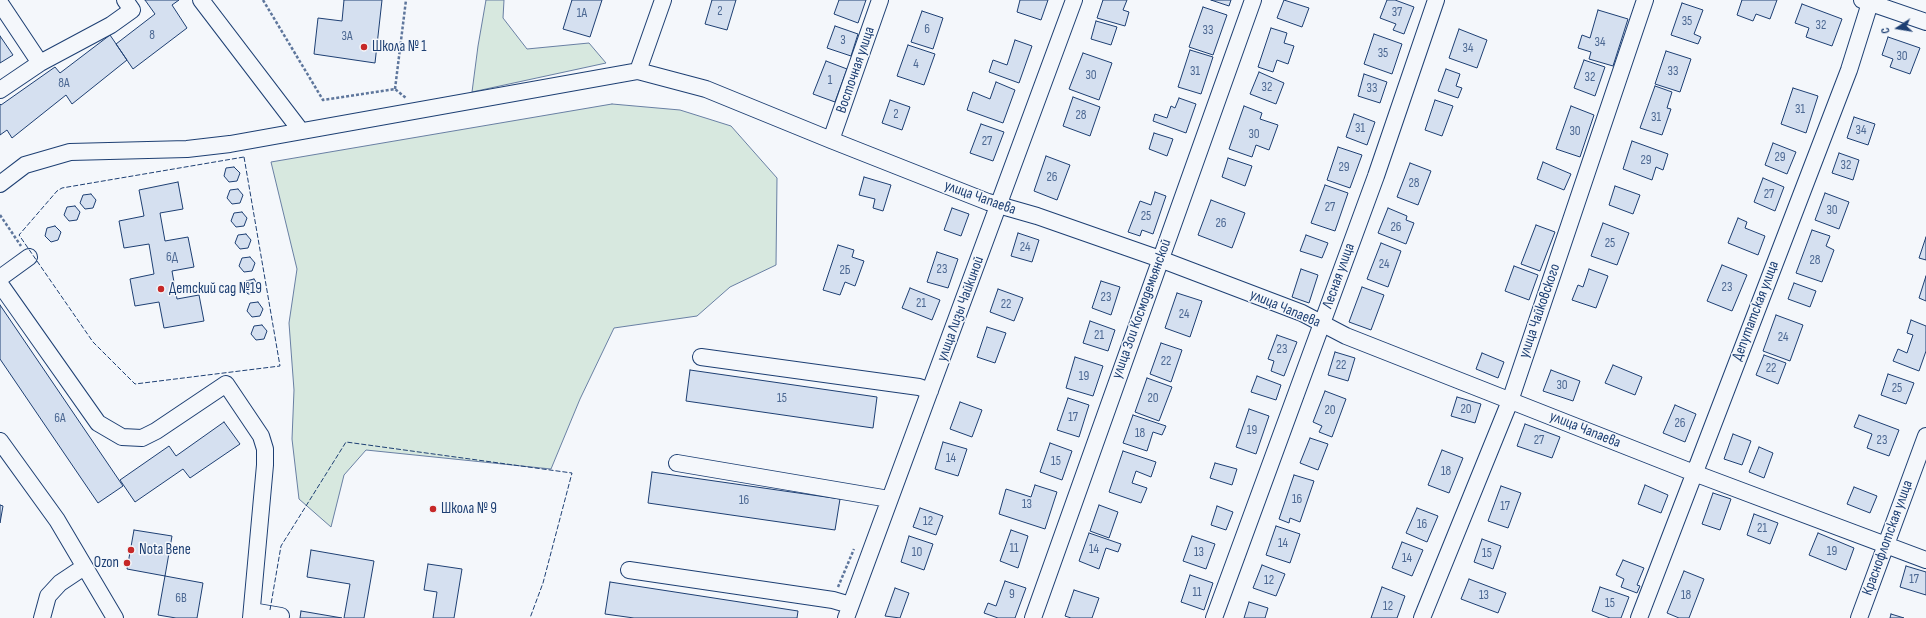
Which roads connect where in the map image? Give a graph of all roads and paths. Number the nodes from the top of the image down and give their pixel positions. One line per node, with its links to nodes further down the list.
1 (125, 0): 14 (street)
2 (201, 0): 17 (street)
3 (263, 0): 4 (path)
4 (406, 0)
5 (663, 0): 15 (street)
6 (880, 0): 18 (street, Восточная улица)
7 (1074, 0): 20 (street, улица Лизы Чайкиной)
8 (1253, 0): 23 (street, улица Зои Космодемьянской)
9 (1436, 0): 26 (street, Лесная улица)
10 (1645, 0): 29 (street, улица Чайковского)
11 (1866, 2): 13 (street); 33 (street, Депутатская улица)
12 (0, 3): 14 (street)
13 (1926, 22)
14 (40, 63): 16 (street)
15 (638, 72): 17 (street); 18 (street, улица Чапаева)
16 (0, 90)
17 (300, 131): 19 (street)
18 (831, 140): 20 (street, улица Чапаева)
19 (0, 184)
20 (999, 206): 23 (street, улица Чапаева); 28 (street, улица Лизы Чайкиной)
21 (0, 216): 22 (path)
22 (29, 257): 24 (street)
23 (1160, 260): 26 (street, улица Чапаева); 44 (street, улица Зои Космодемьянской)
24 (0, 278)
25 (0, 284): 40 (street)
26 (1321, 324): 29 (street, улица Чапаева); 45 (street, Лесная улица)
27 (701, 357): 28 (street)
28 (930, 391): 34 (street, улица Лизы Чайкиной)
29 (1510, 401): 33 (street, улица Чапаева); 46 (street, улица Чайковского)
30 (1926, 436): 35 (street, Краснофлотская улица)
31 (0, 441): 37 (street)
32 (677, 463): 34 (street)
33 (1694, 473): 35 (street, улица Чапаева); 47 (street, Депутатская улица)
34 (889, 499): 39 (street, улица Лизы Чайкиной)
35 (1885, 546): 36 (street, улица Чапаева); 48 (street, Краснофлотская улица)
36 (1926, 560)
37 (84, 567): 42 (street); 43 (street)
38 (629, 570): 39 (street)
39 (848, 611)
40 (251, 615): 41 (street)
41 (281, 616)
42 (42, 618)
43 (115, 618)
44 (1033, 618)
45 (1214, 618)
46 (1422, 618)
47 (1639, 618)
48 (1859, 618)

